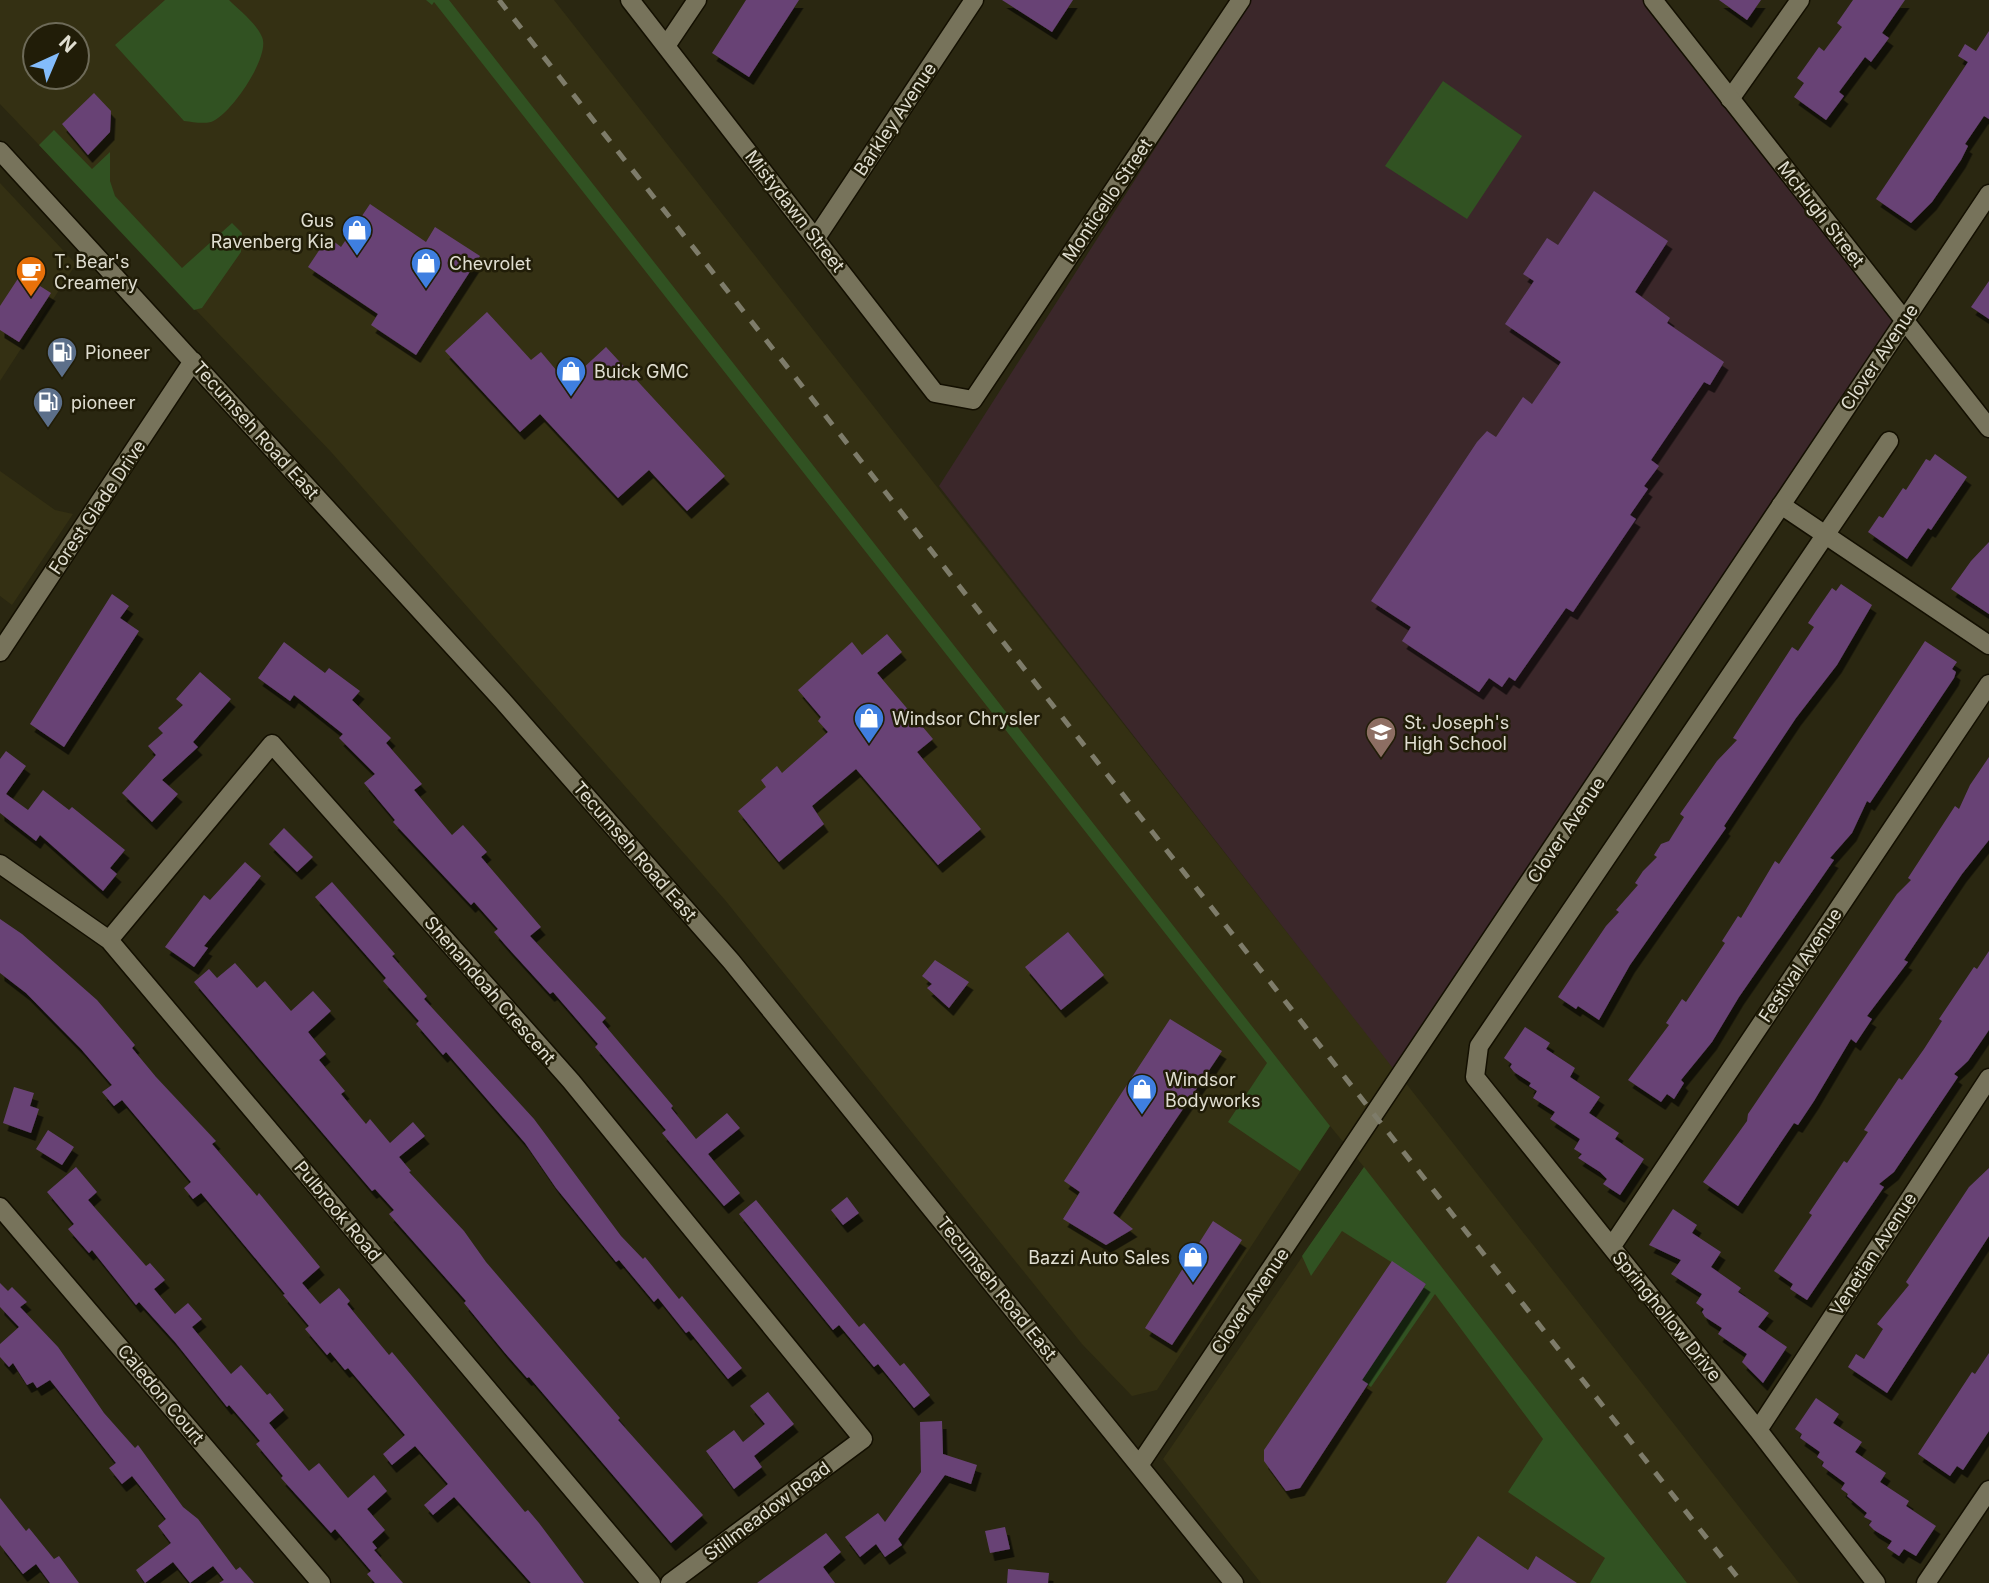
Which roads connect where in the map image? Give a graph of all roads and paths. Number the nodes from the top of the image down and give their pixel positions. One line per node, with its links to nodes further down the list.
1 (630, 0): 7 (street, Mistydawn Street)
2 (697, 0): 7 (street)
3 (974, 0): 11 (street, Barkley Avenue)
4 (1241, 0): 14 (street, Monticello Street)
5 (1653, 0): 8 (street, McHugh Street)
6 (1800, 0): 8 (street)
7 (666, 46): 11 (street, Mistydawn Street)
8 (1730, 99): 12 (street, McHugh Street)
9 (0, 151): 13 (street, Tecumseh Road East)
10 (1989, 194): 12 (street, Clover Avenue)
11 (816, 238): 14 (street, Mistydawn Street)
12 (1903, 320): 15 (street, McHugh Street); 17 (street, Clover Avenue)
13 (193, 361): 20 (street, Forest Glade Drive); 29 (street, Tecumseh Road East)
14 (973, 400)
15 (1989, 428)
16 (1889, 441): 18 (street)
17 (1781, 505): 18 (street); 29 (street, Clover Avenue)
18 (1826, 534): 19 (street); 26 (street, Springhollow Drive)
19 (1989, 645)
20 (0, 652)
21 (1989, 684): 26 (street, Festival Avenue)
22 (0, 864): 23 (street, Pulbrook Road)
23 (109, 940): 28 (street, Shenandoah Crescent); 32 (street, Pulbrook Road)
24 (1989, 1078): 27 (street, Venetian Avenue)
25 (0, 1207): 31 (street, Caledon Court)
26 (1612, 1247): 27 (street, Springhollow Drive)
27 (1758, 1430): 35 (street, Springhollow Drive)
28 (863, 1439): 33 (street, Stillmeadow Road)
29 (1140, 1464): 34 (street, Tecumseh Road East)
30 (1989, 1490): 36 (street)
31 (321, 1583)
32 (651, 1583)
33 (670, 1583)
34 (1234, 1583)
35 (1876, 1583)
36 (1926, 1583)

